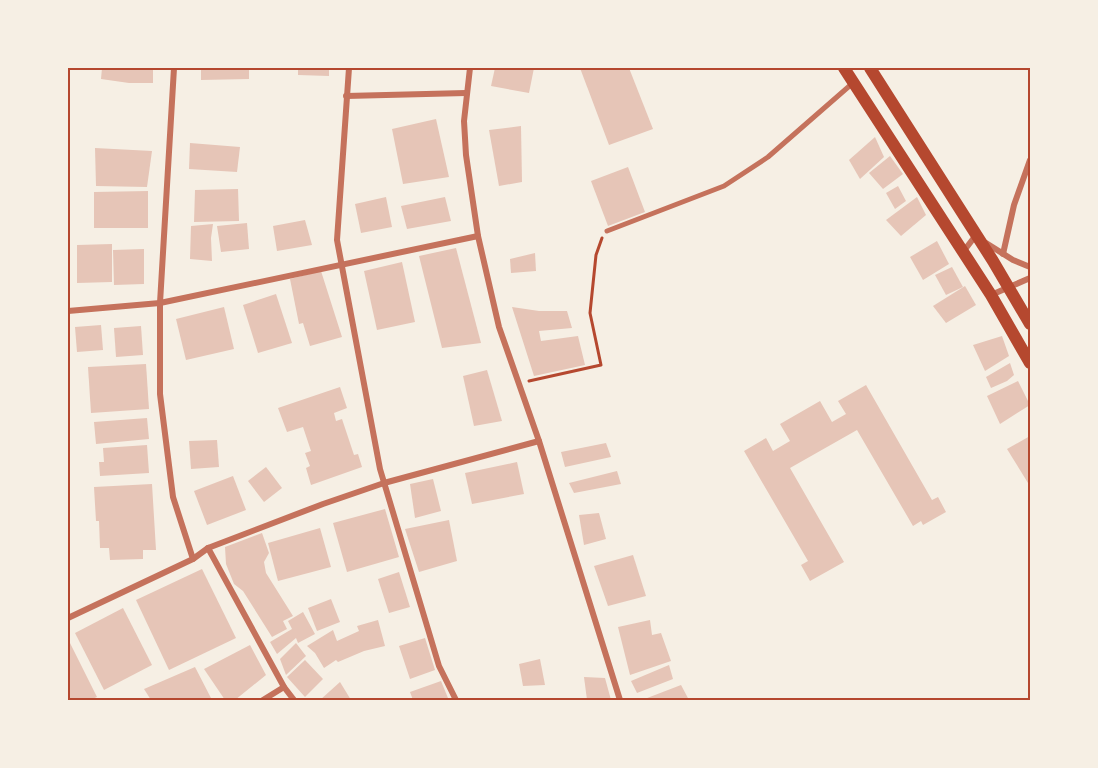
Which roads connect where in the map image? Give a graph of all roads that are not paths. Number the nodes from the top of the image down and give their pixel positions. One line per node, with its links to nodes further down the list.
1 (174, 68): 20 (street)
2 (349, 68): 8 (street)
3 (470, 68): 7 (street)
4 (844, 68): 6 (main road)
5 (870, 68): 12 (main road)
6 (854, 82): 10 (street); 13 (main road)
7 (466, 93): 8 (street); 11 (street)
8 (346, 96): 15 (street)
9 (1030, 160): 14 (street)
10 (607, 231)
11 (478, 236): 15 (street); 24 (street)
12 (979, 238): 13 (street); 14 (street); 18 (main road)
13 (963, 252): 19 (main road)
14 (1003, 254): 16 (street)
15 (342, 264): 20 (street); 25 (street)
16 (1030, 267)
17 (1030, 278): 18 (street)
18 (1008, 286): 19 (street); 22 (main road)
19 (992, 295): 23 (main road)
20 (160, 303): 21 (street); 27 (street)
21 (68, 311)
22 (1030, 324)
23 (1030, 363)
24 (539, 441): 25 (street); 33 (street)
25 (384, 483): 26 (street); 32 (street)
26 (208, 549): 27 (street); 29 (street)
27 (193, 559): 28 (street)
28 (68, 618)
29 (284, 687): 30 (street); 31 (street)
30 (263, 700)
31 (294, 700)
32 (456, 700)
33 (620, 700)

